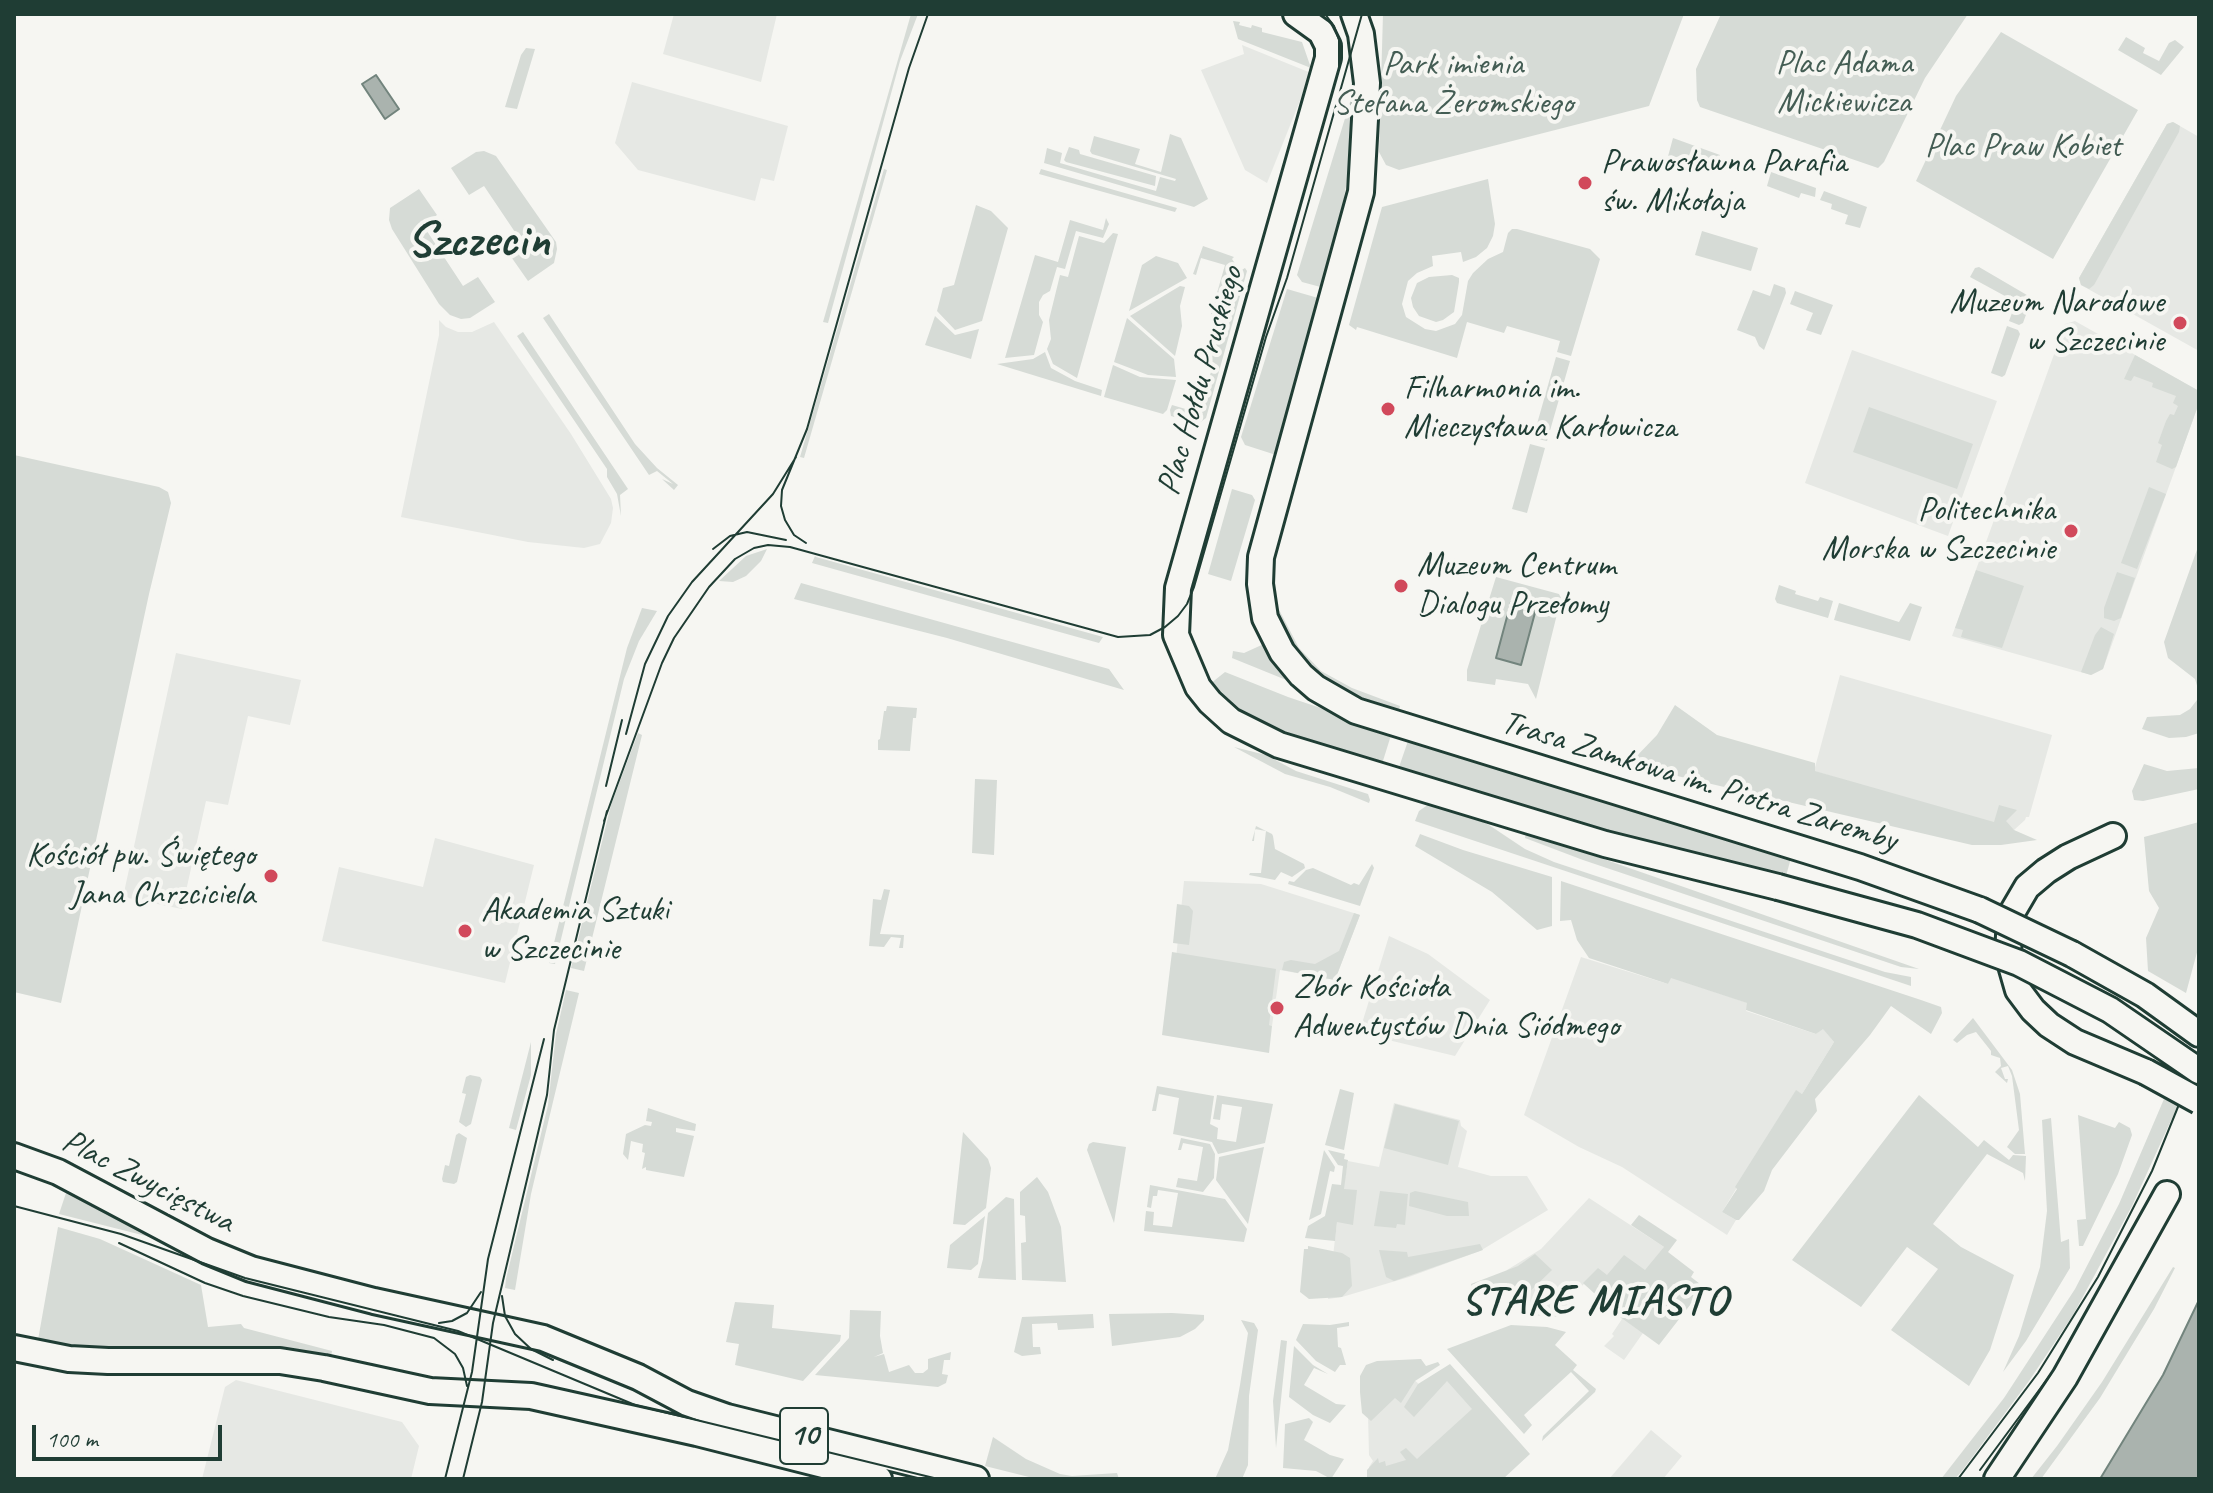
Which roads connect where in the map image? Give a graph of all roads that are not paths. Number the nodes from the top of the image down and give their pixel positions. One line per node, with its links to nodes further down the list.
1 (1296, 14): 5 (main road, Plac Hołdu Pruskiego, bridge)
2 (1354, 14): 4 (main road, Trasa Zamkowa im. Piotra Zaremby, bridge)
3 (2113, 836): 6 (main road, bridge)
4 (2199, 1034)
5 (2199, 1071)
6 (2199, 1101)
7 (14, 1156): 11 (main road, Plac Zwycięstwa / 10)
8 (2167, 1194): 12 (main road)
9 (14, 1348): 10 (main road, 10)
10 (879, 1479)
11 (976, 1479)
12 (1997, 1479)

